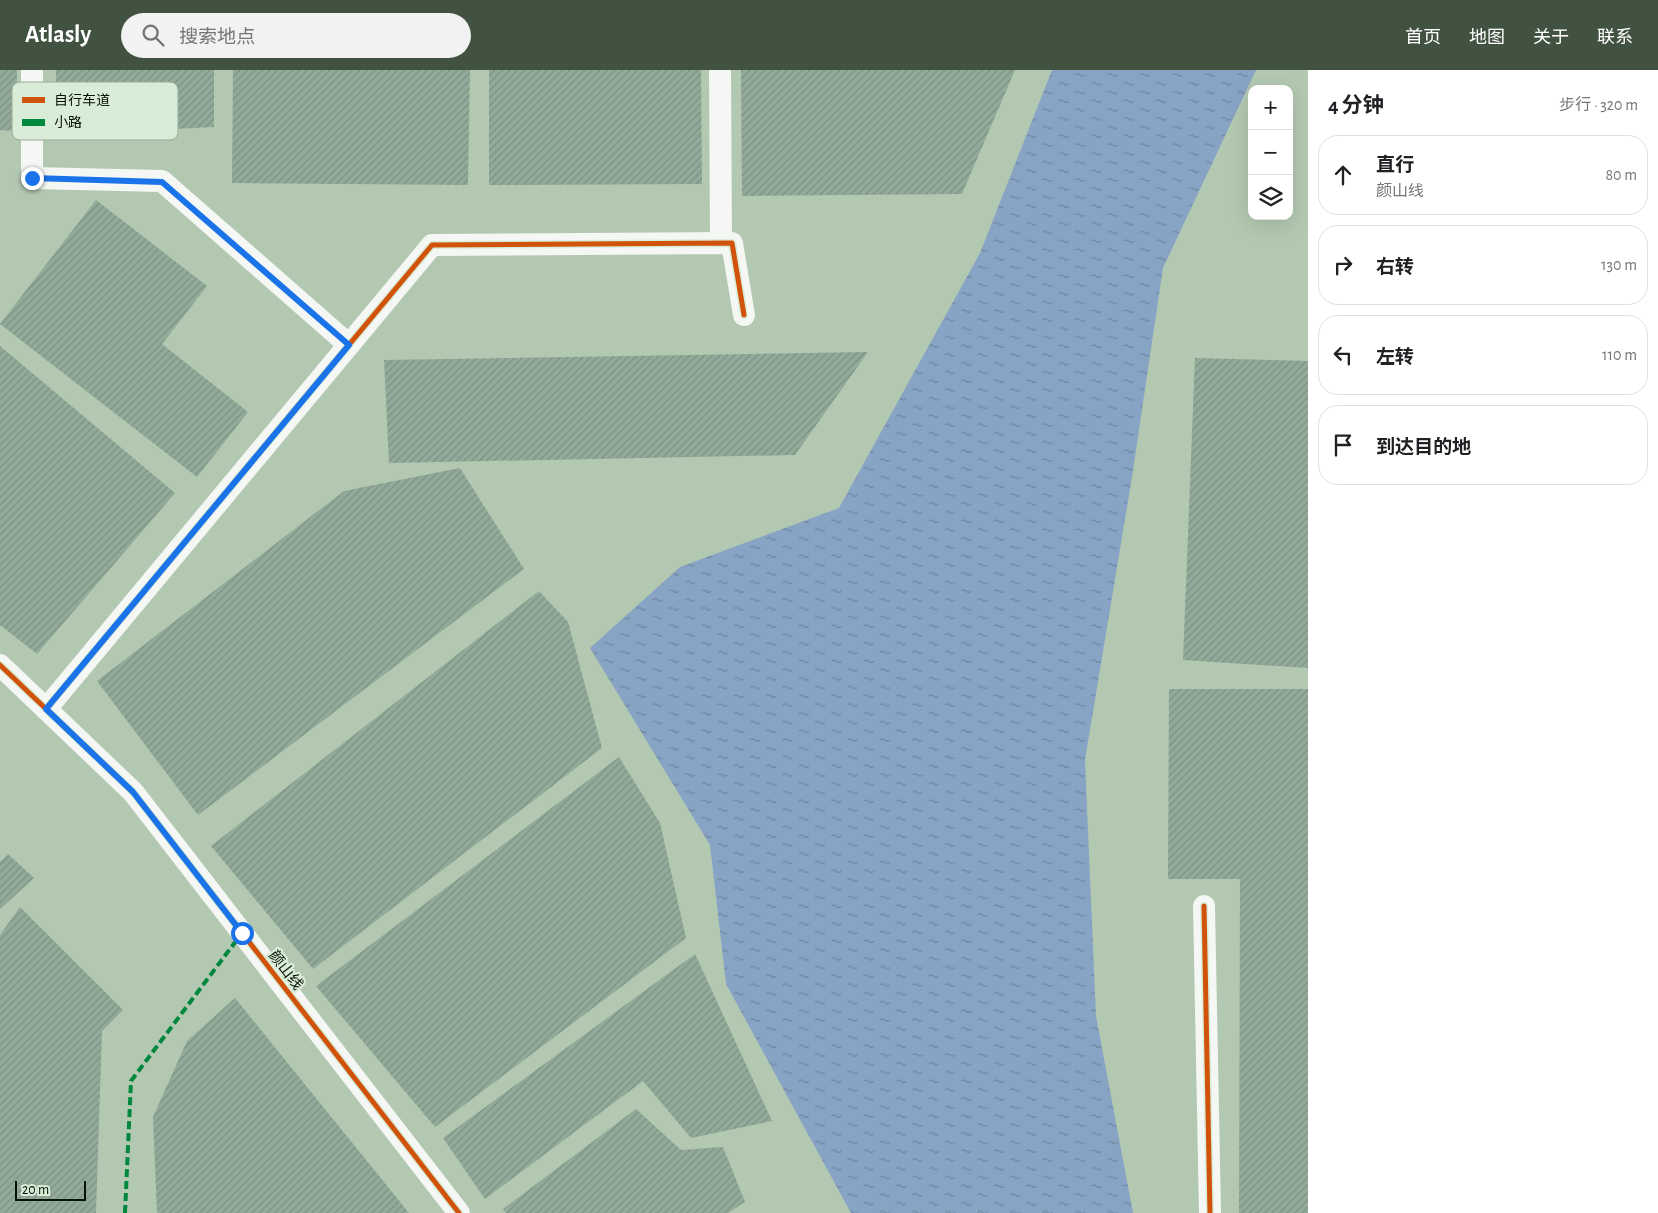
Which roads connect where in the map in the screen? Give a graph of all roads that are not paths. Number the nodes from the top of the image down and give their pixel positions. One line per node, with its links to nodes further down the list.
1 (720, 70): 3 (street)
2 (32, 140): 5 (street)
3 (721, 244): 4 (street); 5 (street)
4 (744, 315)
5 (349, 345): 7 (street)
6 (0, 665): 7 (street, 颜山线)
7 (46, 709): 9 (street, 颜山线)
8 (1204, 906): 10 (street)
9 (459, 1213)
10 (1210, 1213)

